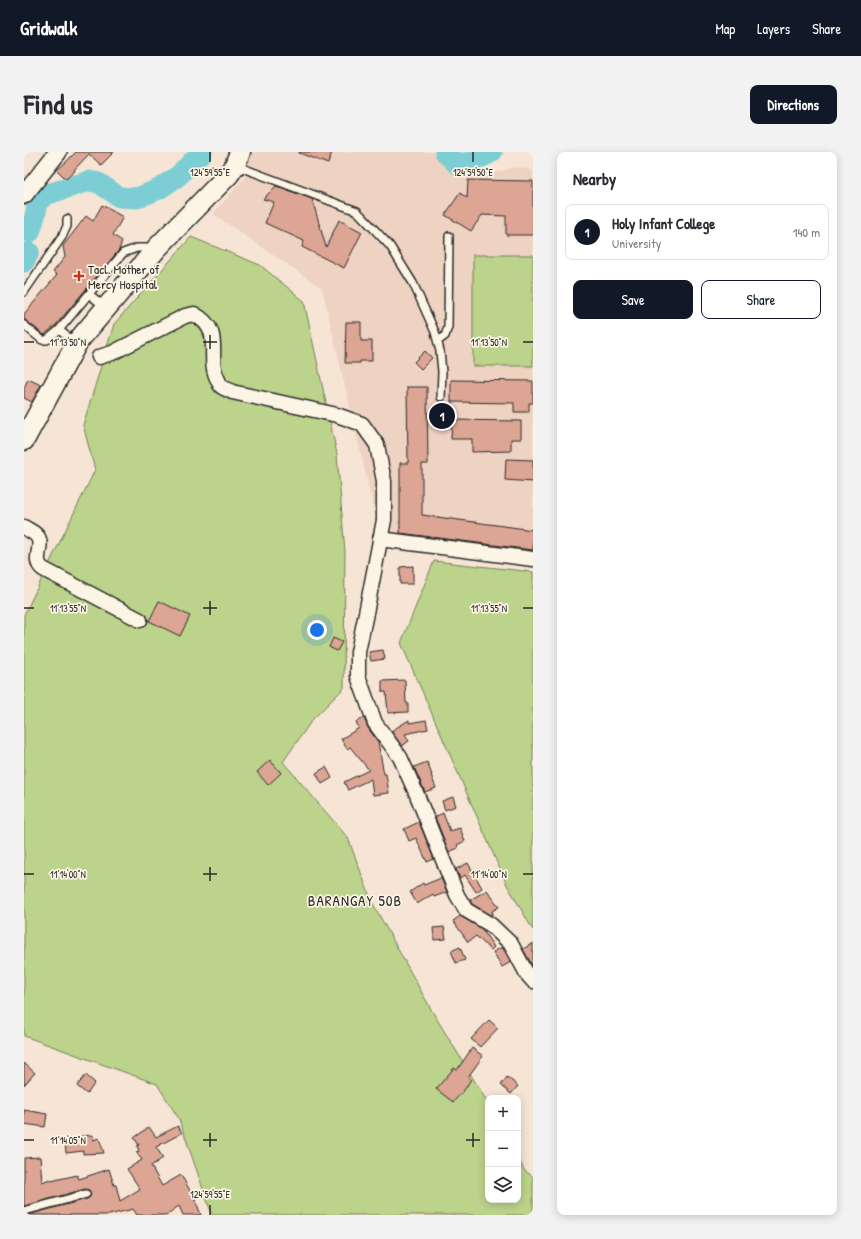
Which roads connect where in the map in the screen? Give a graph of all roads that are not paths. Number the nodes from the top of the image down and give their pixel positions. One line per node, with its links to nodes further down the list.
1 (58, 152): 3 (street)
2 (237, 159): 6 (main road); 13 (lane)
3 (24, 194)
4 (67, 219): 7 (lane)
5 (449, 236): 13 (lane)
6 (157, 248): 8 (lane); 9 (main road)
7 (24, 292)
8 (89, 294): 9 (lane); 11 (lane)
9 (105, 308): 12 (main road)
10 (24, 326): 11 (lane)
11 (59, 330): 12 (lane)
12 (78, 341): 16 (main road)
13 (438, 341): 15 (lane)
14 (99, 356): 18 (street)
15 (441, 397)
16 (24, 440)
17 (24, 528): 20 (street)
18 (380, 540): 19 (street); 21 (street)
19 (533, 559)
20 (140, 620)
21 (533, 981)
22 (86, 1194): 23 (lane)
23 (24, 1211)

